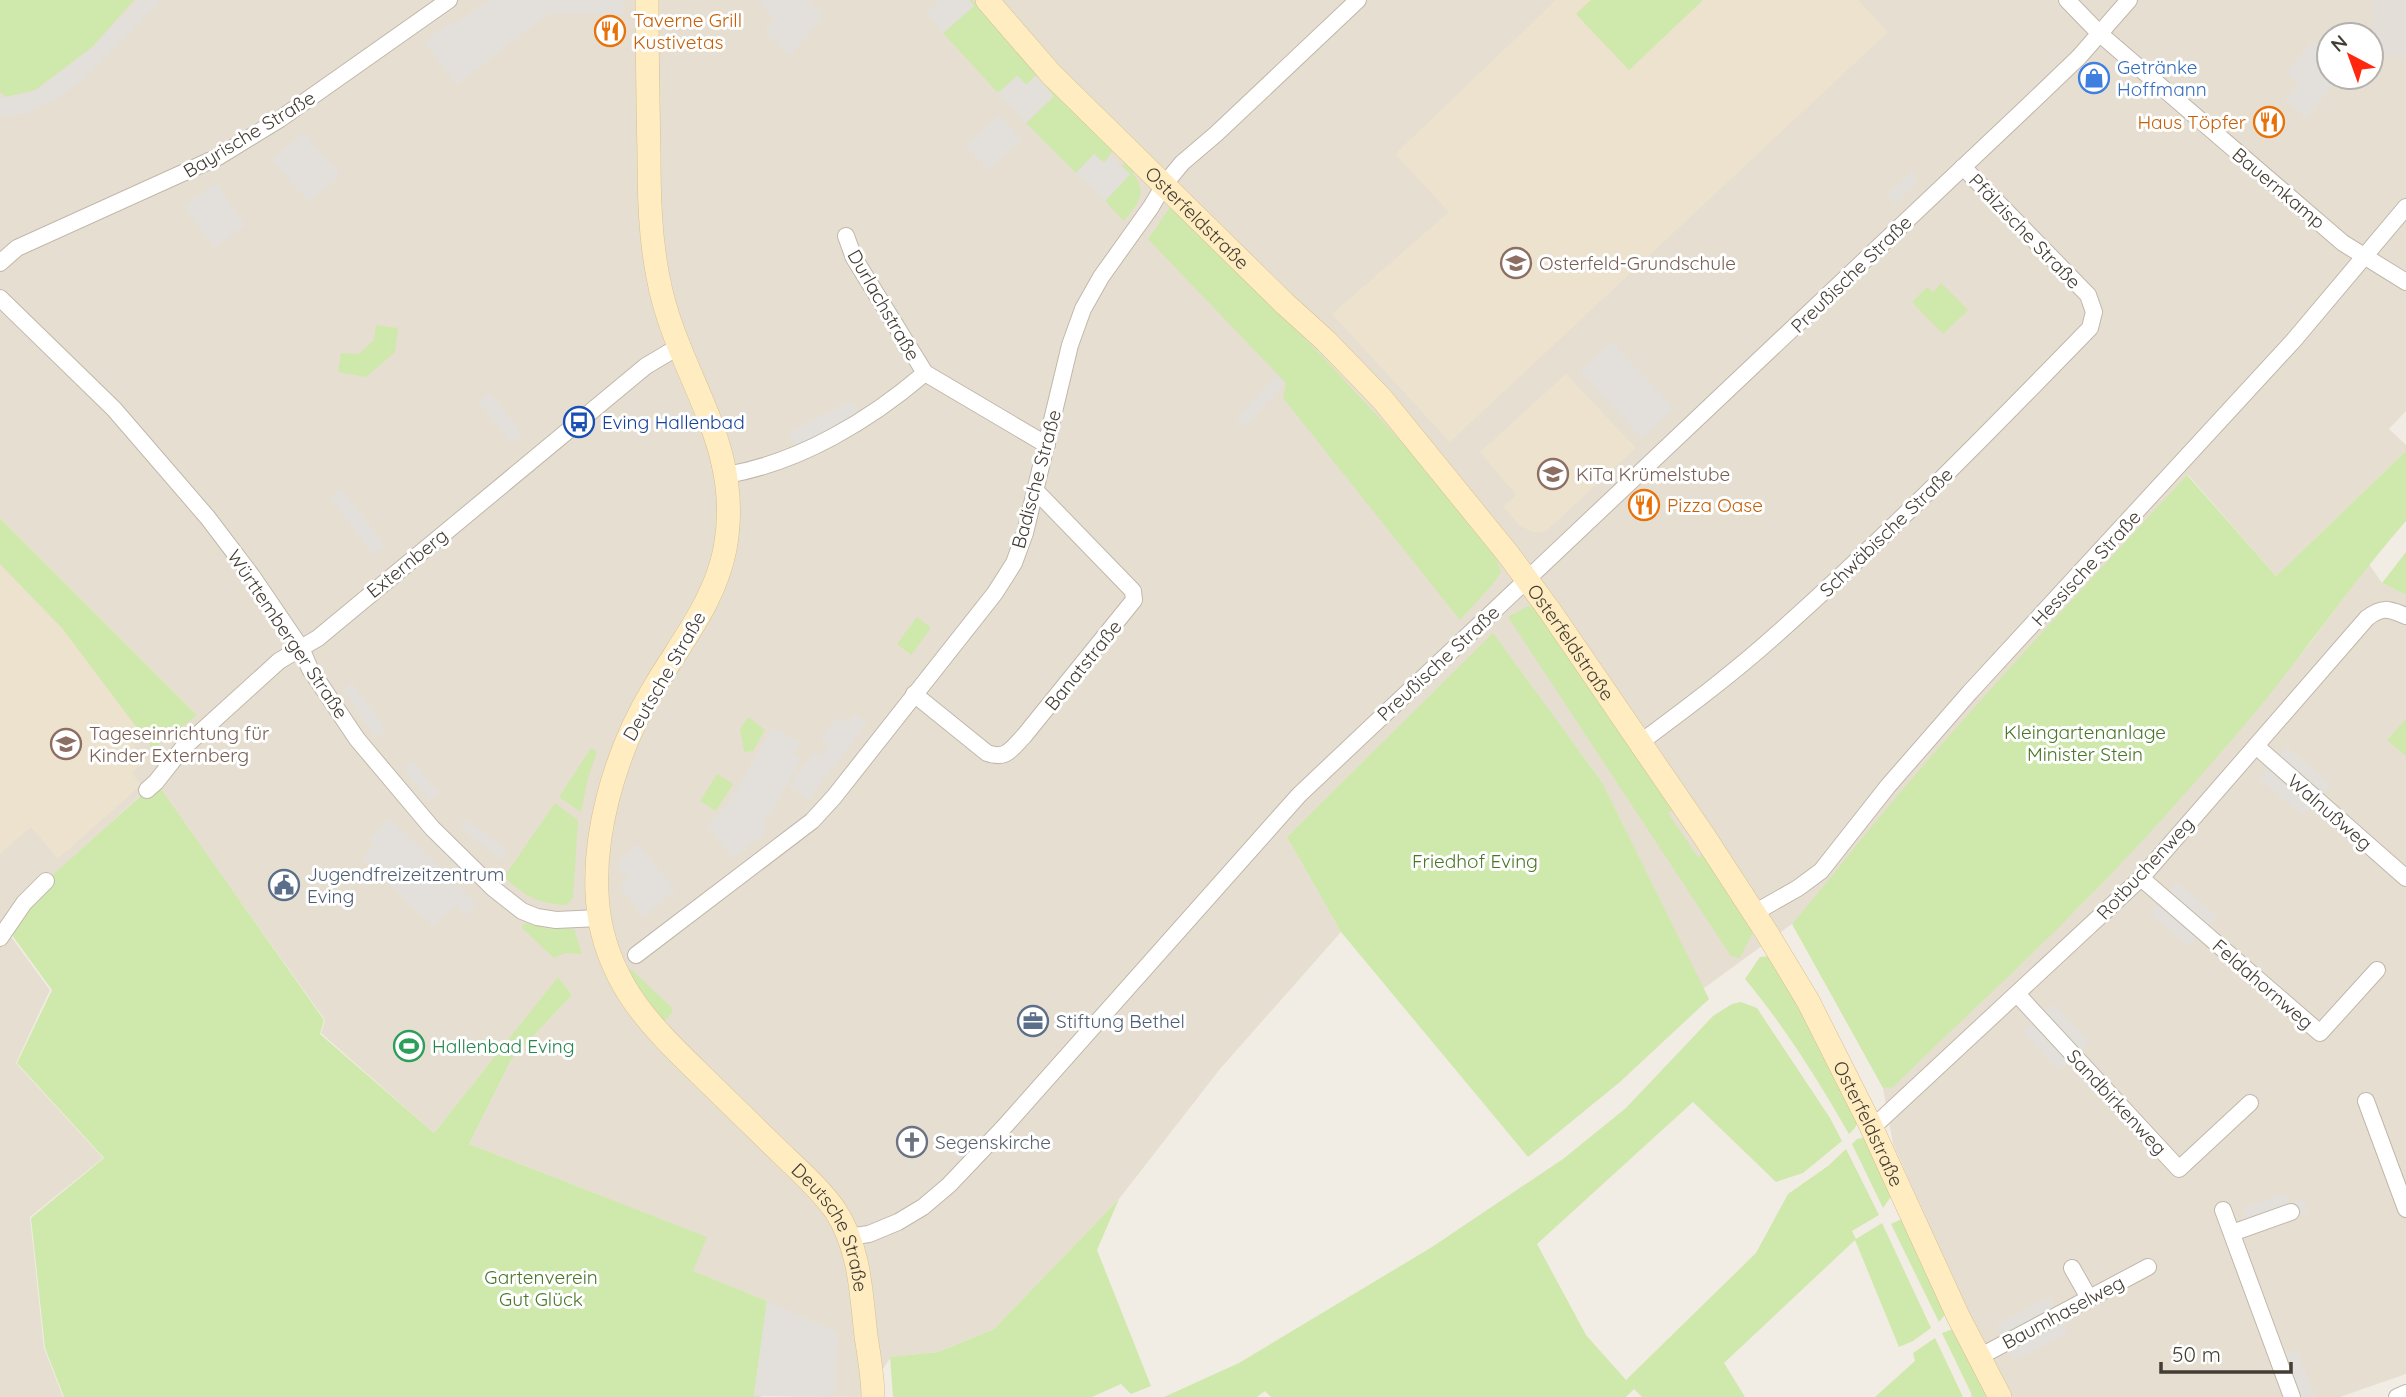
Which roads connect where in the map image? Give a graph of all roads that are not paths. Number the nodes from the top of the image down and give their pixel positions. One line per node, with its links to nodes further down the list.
1 (448, 0): 13 (street, Bayrische Straße)
2 (648, 0): 17 (street, Deutsche Straße)
3 (987, 0): 9 (street, Osterfeldstraße)
4 (1358, 0): 9 (street, Badische Straße)
5 (2067, 0): 7 (street, Bauernkamp)
6 (2129, 0): 7 (street, Preußische Straße)
7 (2100, 34): 8 (street, Preußische Straße); 12 (street, Bauernkamp)
8 (1962, 167): 15 (street, Pfälzische Straße); 22 (street, Preußische Straße)
9 (1164, 185): 19 (street, Badische Straße); 22 (street, Osterfeldstraße)
10 (2406, 207): 12 (street, Hessische Straße)
11 (846, 236): 18 (street, Durlachstraße)
12 (2366, 256): 14 (street, Bauernkamp); 32 (street, Hessische Straße)
13 (0, 263)
14 (2406, 282)
15 (2088, 295): 26 (street, Schwäbische Straße)
16 (0, 298): 24 (street, Württemberger Straße)
17 (678, 347): 20 (street, Deutsche Straße); 24 (street, Externberg)
18 (925, 373): 19 (street, Durlachstraße); 20 (street, Durlachstraße)
19 (1047, 445): 21 (street, Badische Straße)
20 (727, 475): 33 (street, Deutsche Straße)
21 (1036, 491): 25 (street, Badische Straße); 25 (street, Banatstraße)
22 (1527, 579): 26 (street, Osterfeldstraße); 45 (street, Preußische Straße)
23 (2406, 616): 27 (street, Rotbuchenweg)
24 (301, 648): 28 (street, Externberg); 33 (street, Württemberger Straße)
25 (914, 694): 35 (street, Badische Straße)
26 (1641, 743): 32 (street, Osterfeldstraße)
27 (2256, 746): 29 (street, Rotbuchenweg); 30 (street, Walnußweg)
28 (147, 790)
29 (2141, 878): 36 (street, Feldahornweg); 37 (street, Rotbuchenweg)
30 (2406, 878)
31 (46, 881): 34 (street)
32 (1754, 913): 40 (street, Osterfeldstraße)
33 (600, 918): 45 (street, Deutsche Straße)
34 (0, 938)
35 (636, 955)
36 (2377, 970)
37 (2017, 994): 39 (street, Sandbirkenweg); 40 (street, Rotbuchenweg)
38 (2366, 1101): 41 (street)
39 (2250, 1103)
40 (1872, 1128): 49 (street, Osterfeldstraße)
41 (2406, 1209)
42 (2222, 1210): 44 (street)
43 (2291, 1212): 44 (street)
44 (2232, 1233): 53 (street)
45 (848, 1237): 51 (street, Deutsche Straße)
46 (2148, 1267): 48 (street, Baumhaselweg)
47 (2072, 1268): 48 (street)
48 (2089, 1298): 49 (street, Baumhaselweg)
49 (1979, 1357): 52 (street, Osterfeldstraße)
50 (2406, 1393): 54 (street)
51 (873, 1397)
52 (2000, 1397)
53 (2292, 1397)
54 (2397, 1397)

